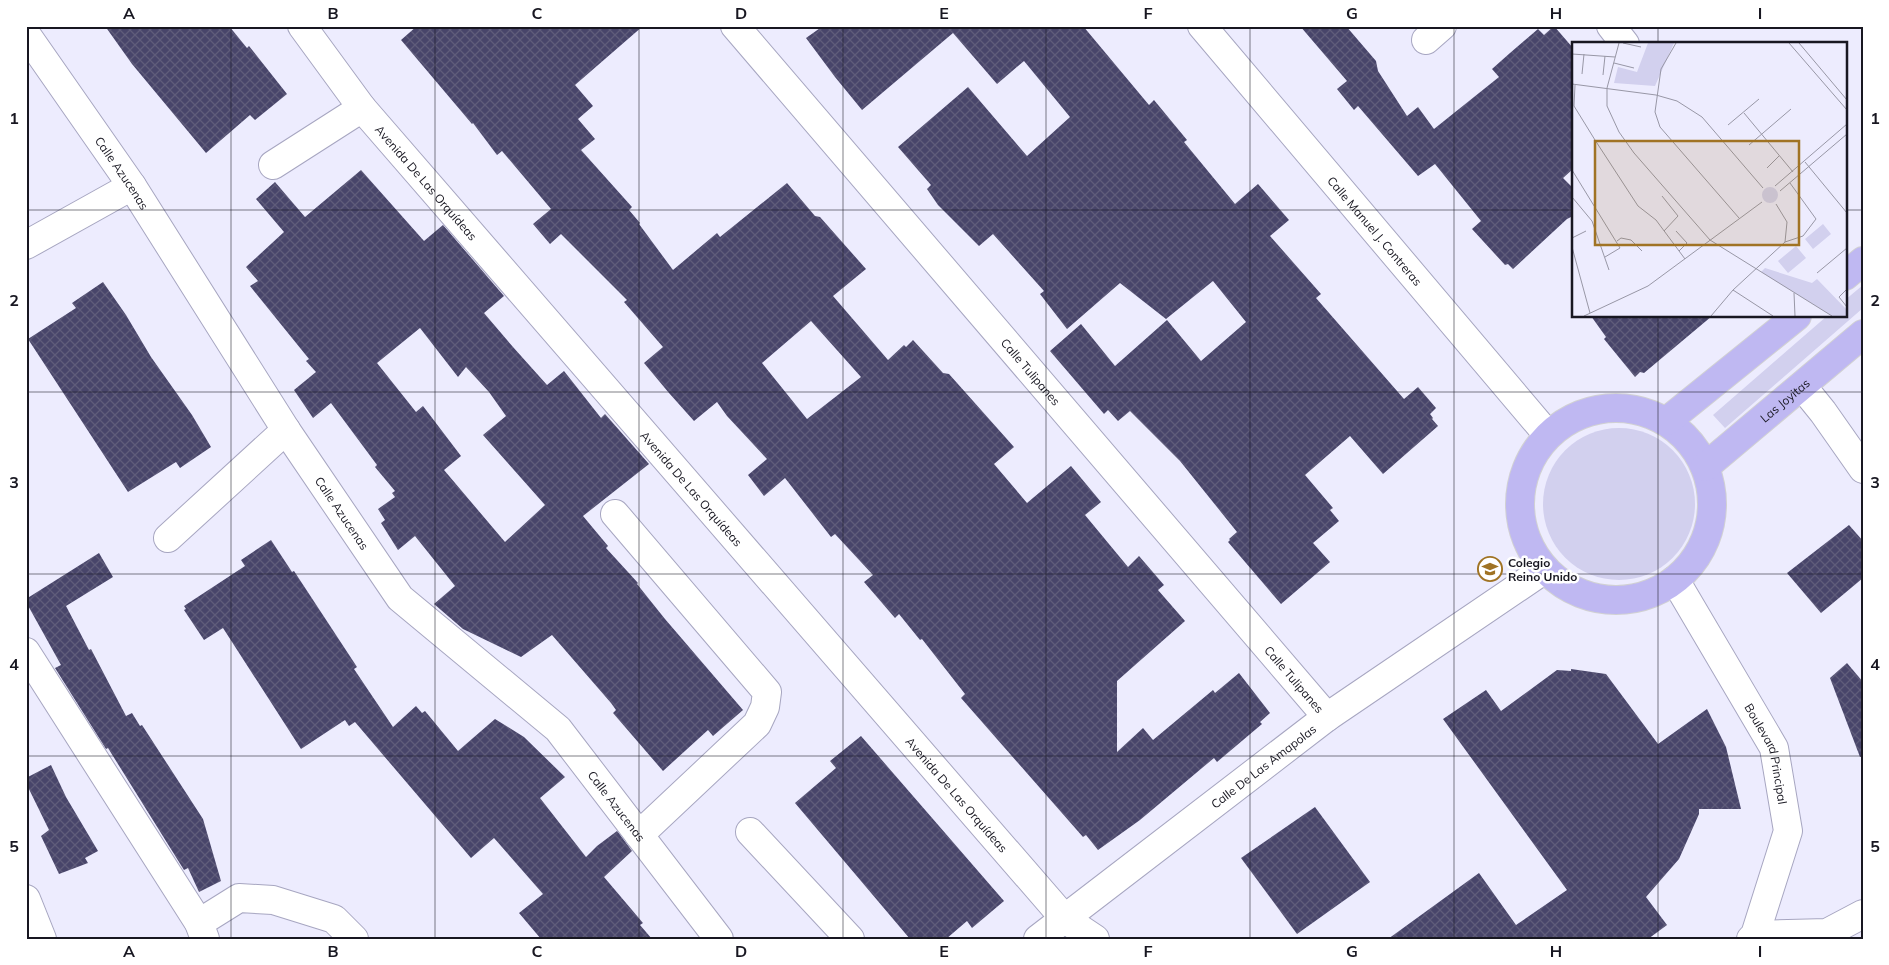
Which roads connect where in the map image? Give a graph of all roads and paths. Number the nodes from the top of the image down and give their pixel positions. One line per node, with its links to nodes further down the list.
1 (302, 26): 7 (street, Avenida De Las Orquídeas)
2 (735, 26): 26 (street, Calle Tulipanes)
3 (1202, 26): 18 (street, Calle Manuel J. Contreras)
4 (1611, 26): 6 (street)
5 (26, 34): 9 (street, Calle Azucenas)
6 (1624, 42)
7 (362, 108): 8 (street); 31 (street, Avenida De Las Orquídeas)
8 (273, 165)
9 (132, 186): 10 (street); 17 (street, Calle Azucenas)
10 (26, 246)
11 (1863, 261): 12 (main road)
12 (1846, 275)
13 (1795, 318): 16 (main road)
14 (1863, 334): 15 (main road, Las Joyitas)
15 (1802, 386): 19 (main road, Las Joyitas); 20 (street)
16 (1667, 421): 18 (main road); 19 (main road)
17 (286, 430): 22 (street); 28 (street, Calle Azucenas)
18 (1548, 435): 23 (main road)
19 (1706, 467): 24 (main road)
20 (1863, 469)
21 (615, 514): 28 (street)
22 (168, 538)
23 (1545, 569): 24 (main road); 26 (street, Calle De Las Amapolas)
24 (1675, 580): 33 (street, Boulevard Principal)
25 (26, 652): 32 (street)
26 (1327, 716): 31 (street, Calle De Las Amapolas)
27 (750, 832): 37 (street)
28 (639, 835): 36 (street, Calle Azucenas)
29 (26, 899): 34 (street)
30 (1863, 914): 33 (street)
31 (1065, 919): 38 (street, Calle De Las Amapolas); 39 (street, Avenida De Las Orquídeas)
32 (202, 931): 35 (street)
33 (1753, 937)
34 (42, 939)
35 (354, 939)
36 (719, 939)
37 (850, 939)
38 (1038, 939)
39 (1095, 939)

